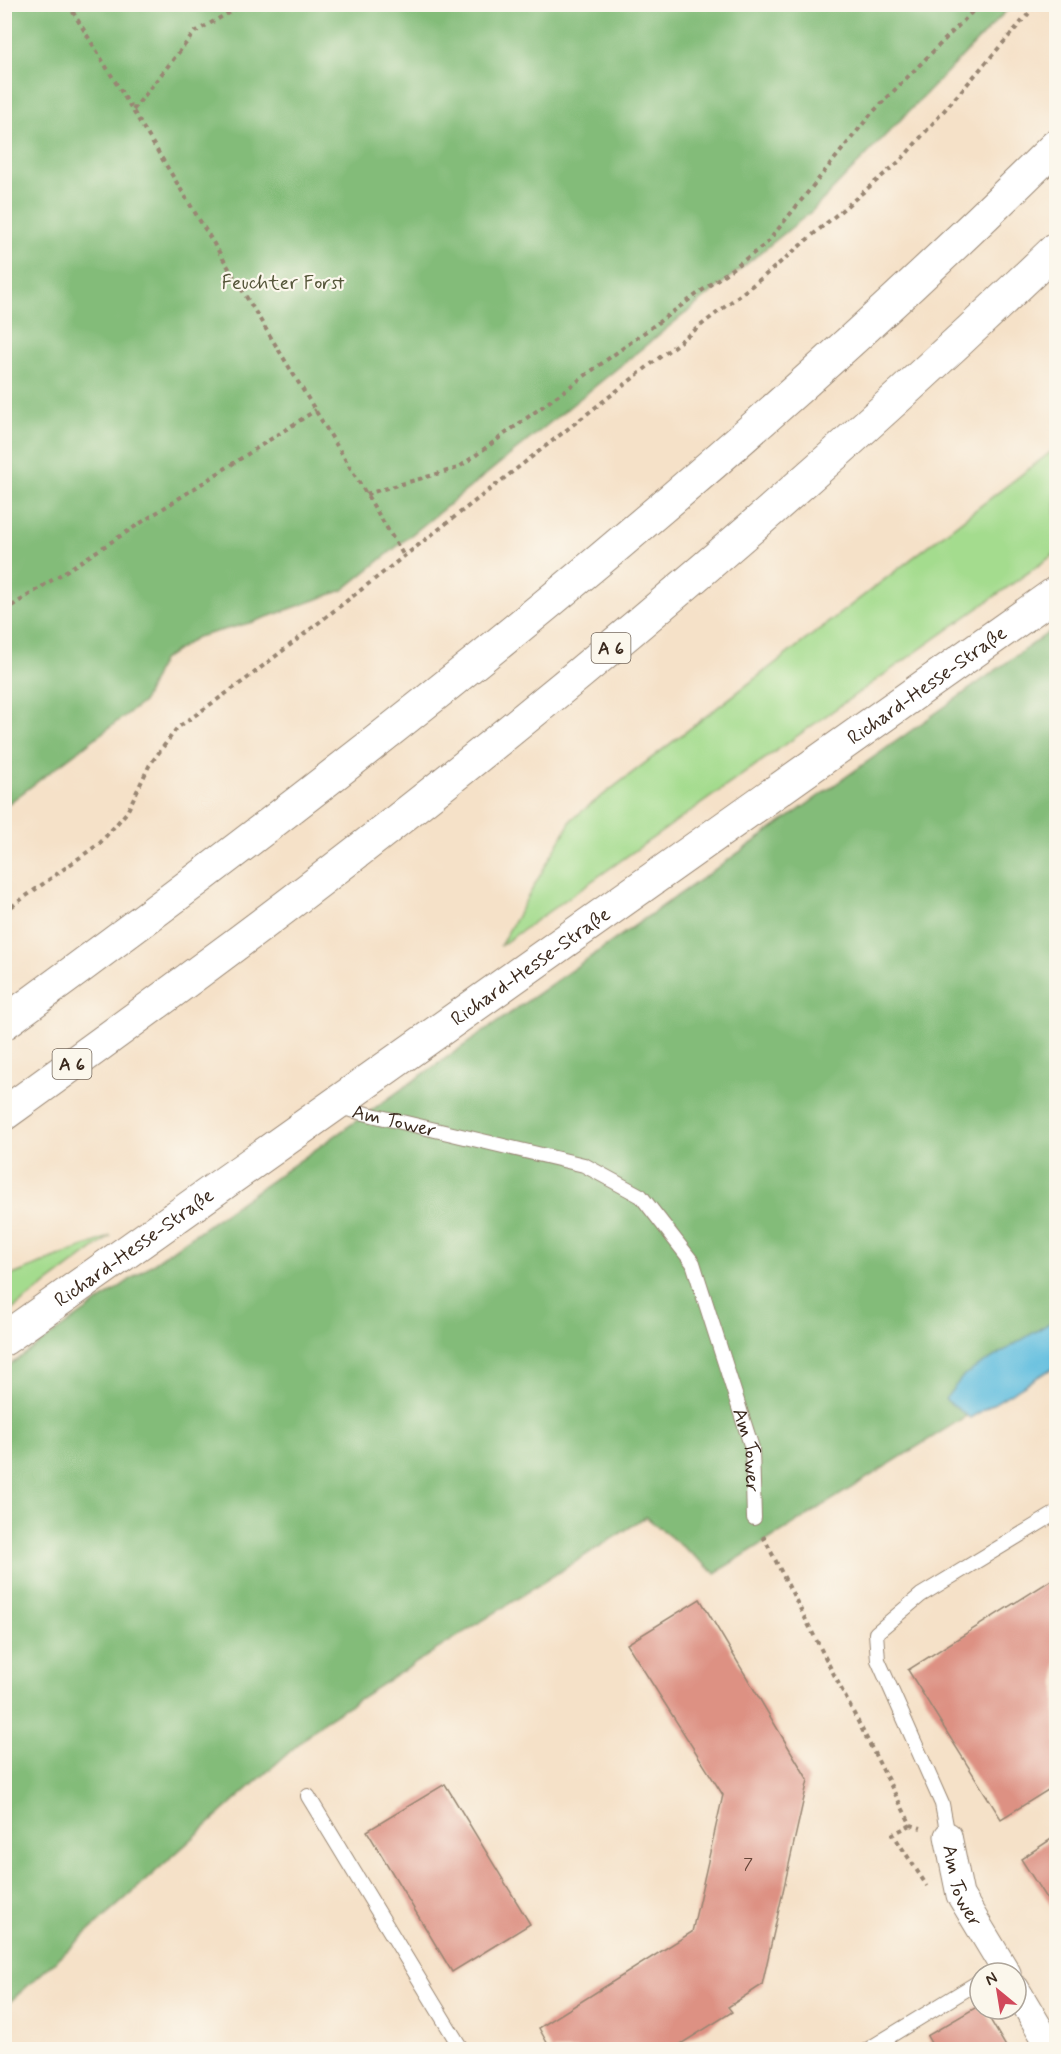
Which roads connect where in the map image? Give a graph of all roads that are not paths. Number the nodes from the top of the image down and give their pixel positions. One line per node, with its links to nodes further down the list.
1 (1056, 146): 4 (main road)
2 (1056, 249): 6 (main road, A 6)
3 (1056, 593): 5 (main road, Richard-Hesse-Straße)
4 (4, 1023)
5 (333, 1106): 7 (main road, Richard-Hesse-Straße); 9 (lane, Am Tower)
6 (4, 1114)
7 (4, 1339)
8 (1056, 1513): 11 (lane)
9 (754, 1518)
10 (308, 1796): 15 (lane)
11 (948, 1836): 12 (street, Am Tower)
12 (997, 1961)
13 (968, 1988): 16 (lane)
14 (1028, 2011): 17 (street, Am Tower)
15 (462, 2049)
16 (867, 2049)
17 (1053, 2049)

